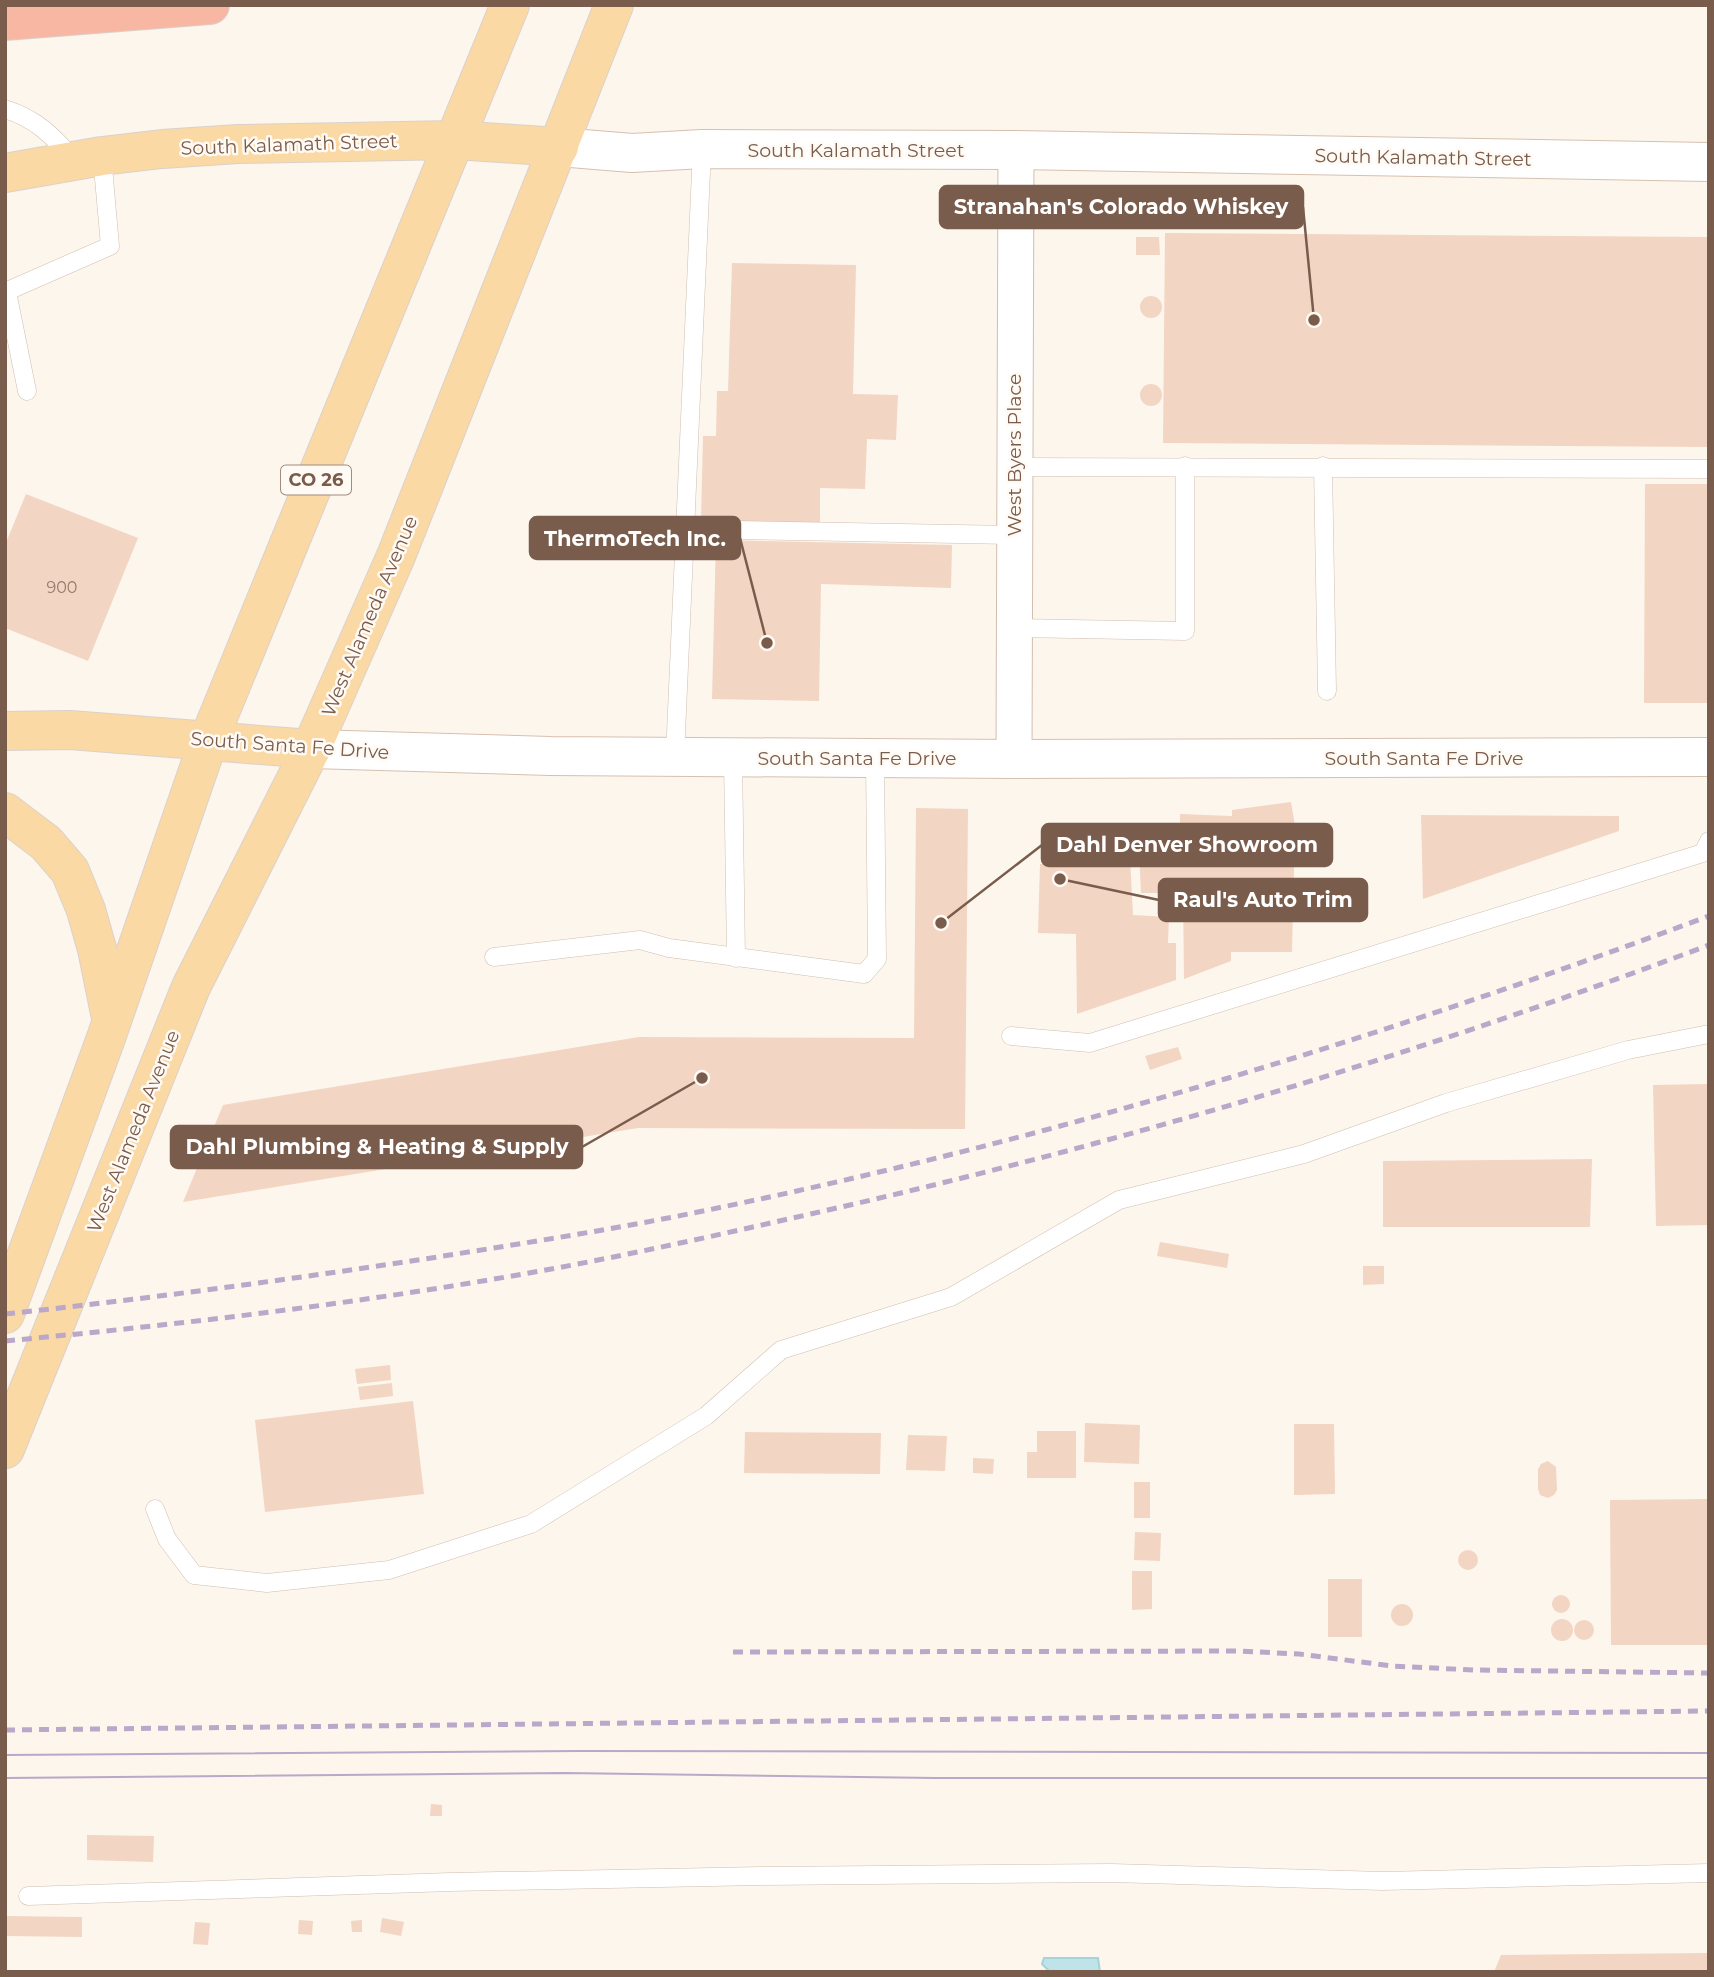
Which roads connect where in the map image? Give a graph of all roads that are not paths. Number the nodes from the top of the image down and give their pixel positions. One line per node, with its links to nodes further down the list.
1 (210, 5): 4 (highway)
2 (510, 5): 6 (main road, CO 26)
3 (614, 5): 7 (main road, West Alameda Avenue)
4 (5, 21)
5 (5, 109): 10 (lane)
6 (455, 140): 7 (main road, South Kalamath Street); 10 (main road, South Kalamath Street); 25 (main road, CO 26)
7 (559, 147): 8 (main road, South Kalamath Street); 26 (main road, West Alameda Avenue)
8 (702, 149): 9 (main road, South Kalamath Street); 20 (lane)
9 (1016, 150): 11 (main road, South Kalamath Street); 17 (street, West Byers Place)
10 (87, 157): 12 (main road, South Kalamath Street); 13 (lane)
11 (1709, 162)
12 (5, 173)
13 (6, 292): 14 (lane)
14 (11, 344): 15 (lane)
15 (27, 391)
16 (1185, 466): 17 (lane); 18 (lane); 22 (lane)
17 (1014, 467): 21 (street, West Byers Place)
18 (1323, 467): 19 (lane); 23 (lane)
19 (1709, 469)
20 (684, 529): 21 (lane); 27 (lane)
21 (1013, 534): 22 (street, West Byers Place)
22 (1013, 628): 31 (street, West Byers Place)
23 (1327, 691)
24 (5, 731): 25 (main road, South Santa Fe Drive)
25 (209, 739): 26 (main road, South Santa Fe Drive); 36 (main road)
26 (311, 748): 27 (main road, South Santa Fe Drive); 40 (main road, West Alameda Avenue)
27 (675, 757): 28 (main road, South Santa Fe Drive)
28 (733, 757): 30 (main road, South Santa Fe Drive); 35 (lane)
29 (1709, 757): 31 (main road, South Santa Fe Drive)
30 (875, 758): 31 (main road, South Santa Fe Drive); 35 (lane)
31 (1014, 759)
32 (5, 812): 36 (main road)
33 (1709, 841): 38 (lane)
34 (494, 957): 35 (lane)
35 (736, 958)
36 (112, 1020): 39 (main road)
37 (1709, 1034): 41 (lane)
38 (1011, 1036)
39 (5, 1314)
40 (5, 1449)
41 (155, 1509)
42 (1709, 1873): 43 (lane)
43 (28, 1896)

